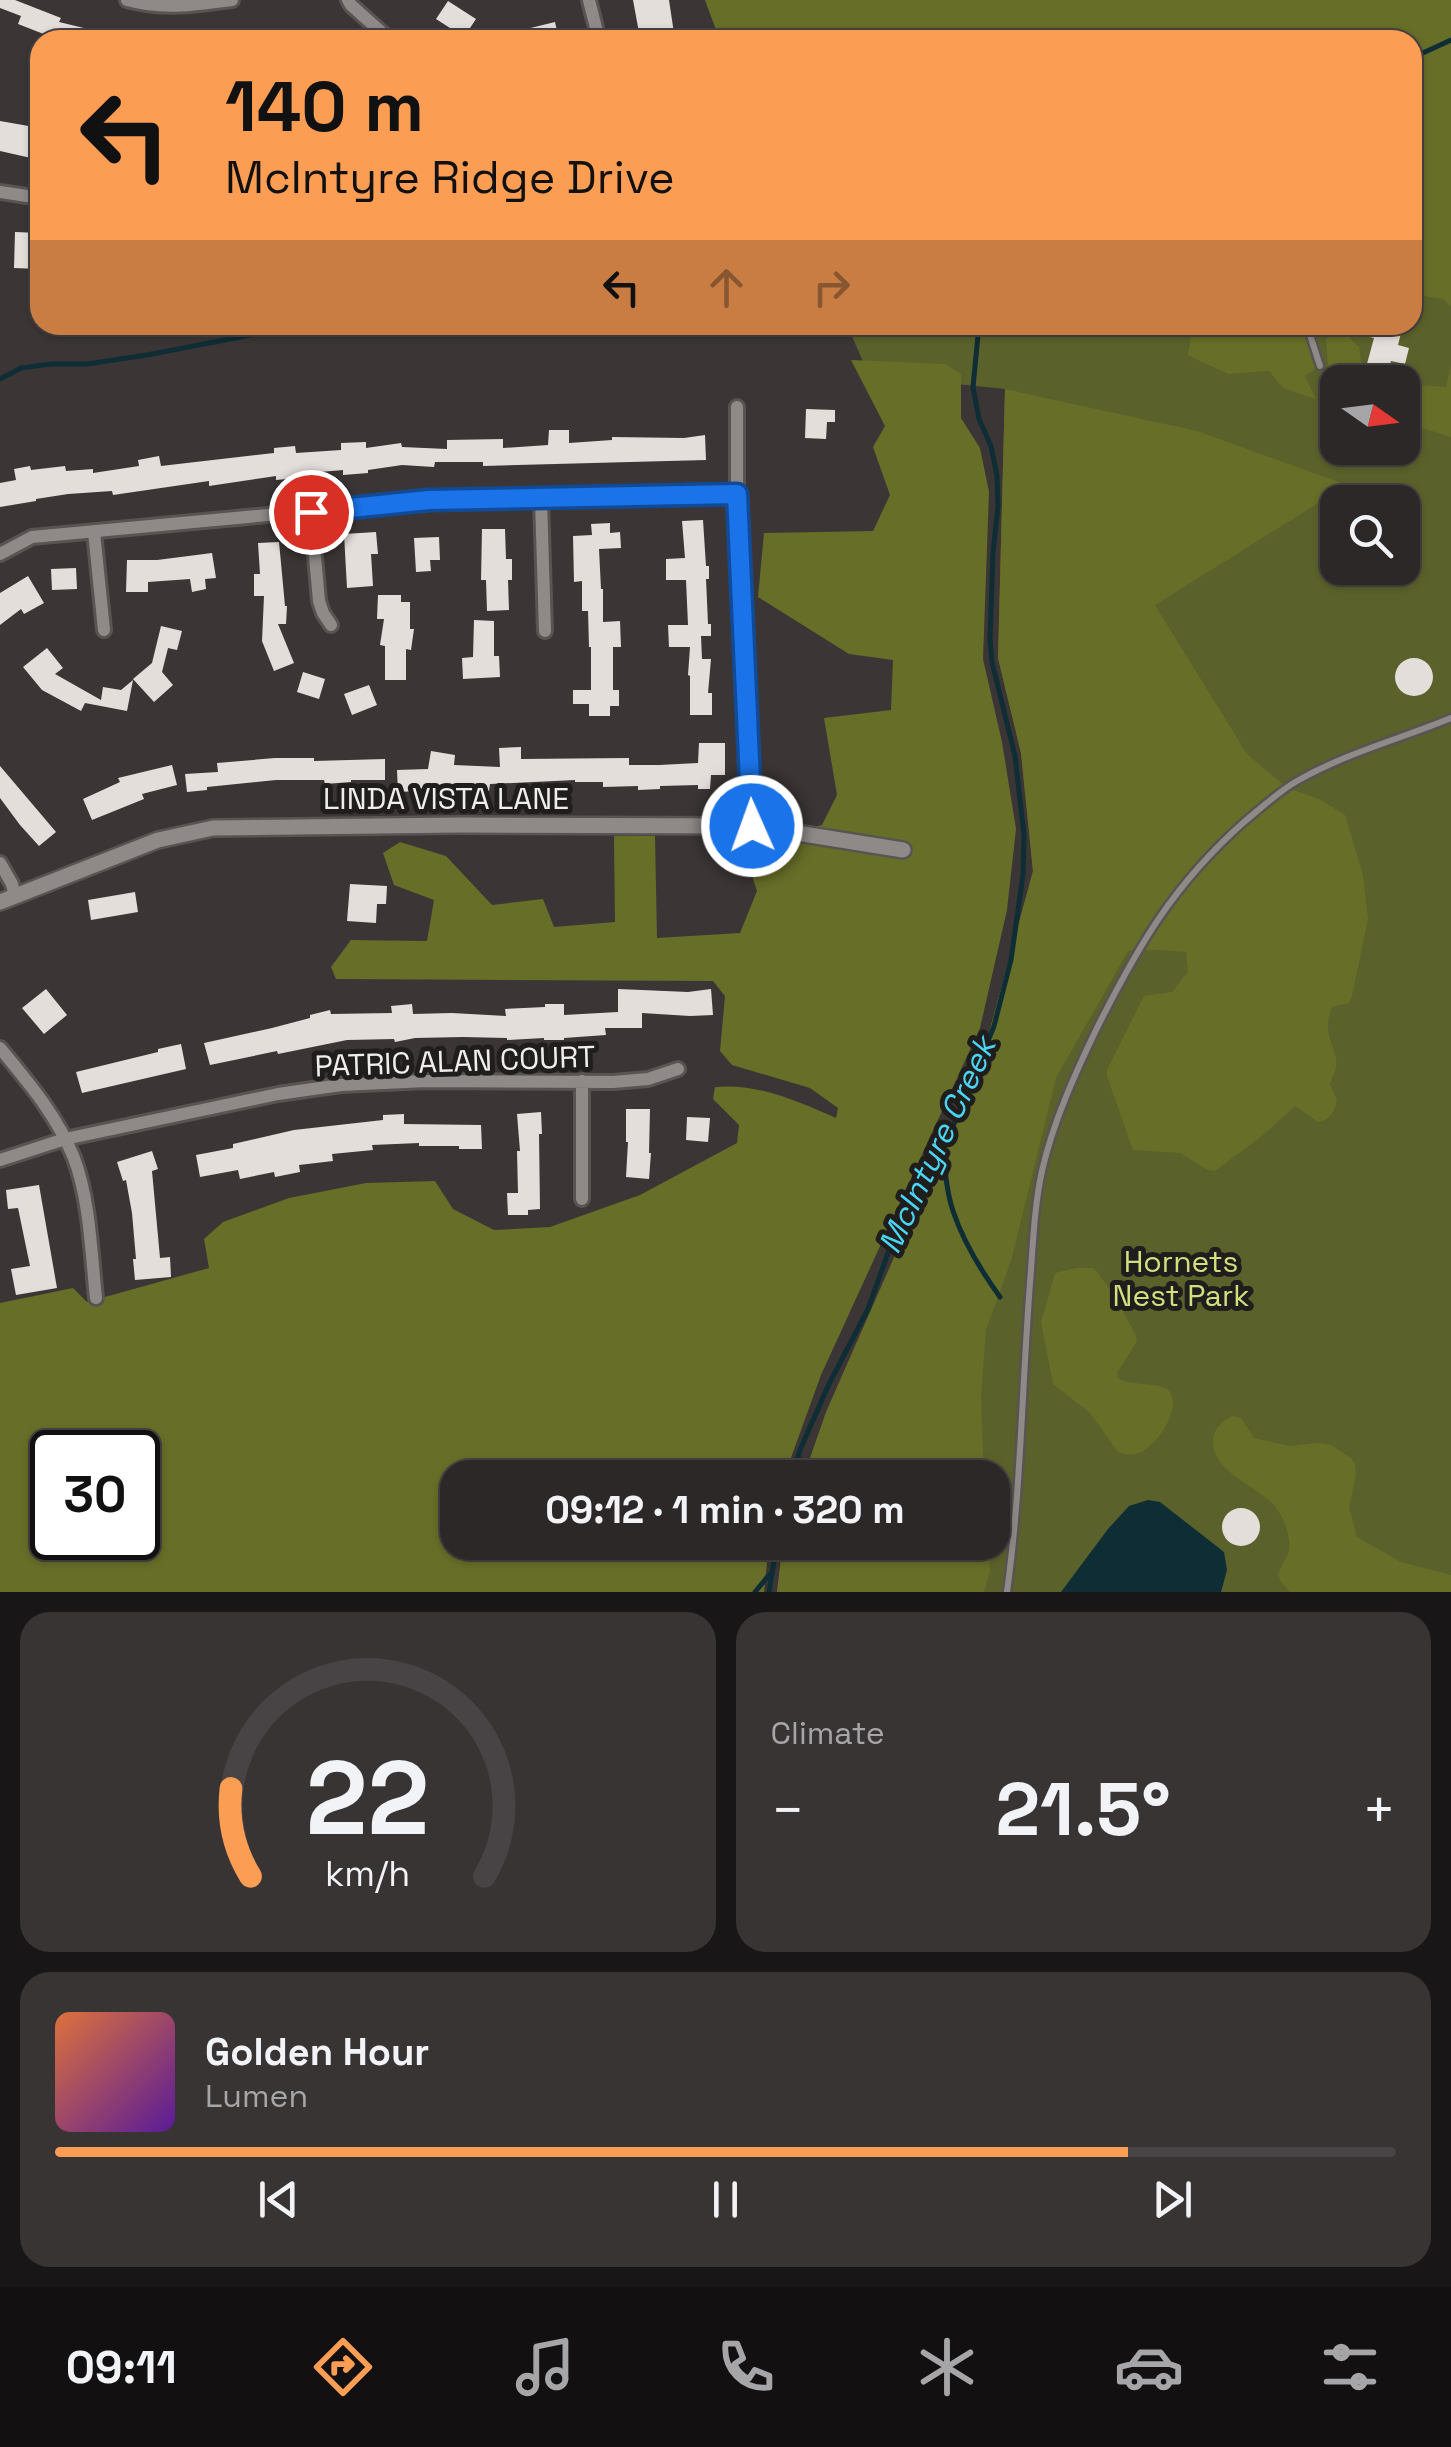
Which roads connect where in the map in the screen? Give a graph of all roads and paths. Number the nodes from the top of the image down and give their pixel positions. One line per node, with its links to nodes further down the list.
1 (127, 0): 2 (street)
2 (232, 0)
3 (348, 0): 5 (street)
4 (590, 0): 6 (street)
5 (379, 30)
6 (597, 30)
7 (0, 192): 8 (street)
8 (30, 196)
9 (1310, 335): 10 (lane)
10 (1320, 366)
11 (737, 407): 12 (street)
12 (737, 494): 13 (street); 21 (street)
13 (541, 499): 14 (street); 19 (street)
14 (311, 512): 15 (street); 17 (street)
15 (94, 532): 16 (street); 18 (street)
16 (0, 554)
17 (330, 626)
18 (104, 630)
19 (545, 631)
20 (1451, 718): 32 (lane)
21 (752, 826): 22 (street, LINDA VISTA LANE); 24 (street, LINDA VISTA LANE)
22 (904, 850)
23 (0, 863): 24 (street)
24 (7, 900)
25 (0, 1048): 28 (street)
26 (678, 1070): 27 (street, PATRIC ALAN COURT)
27 (582, 1081): 28 (street, PATRIC ALAN COURT); 30 (street)
28 (65, 1139): 29 (street, PATRIC ALAN COURT); 31 (street)
29 (0, 1160)
30 (582, 1199)
31 (96, 1298)
32 (1007, 1592)

